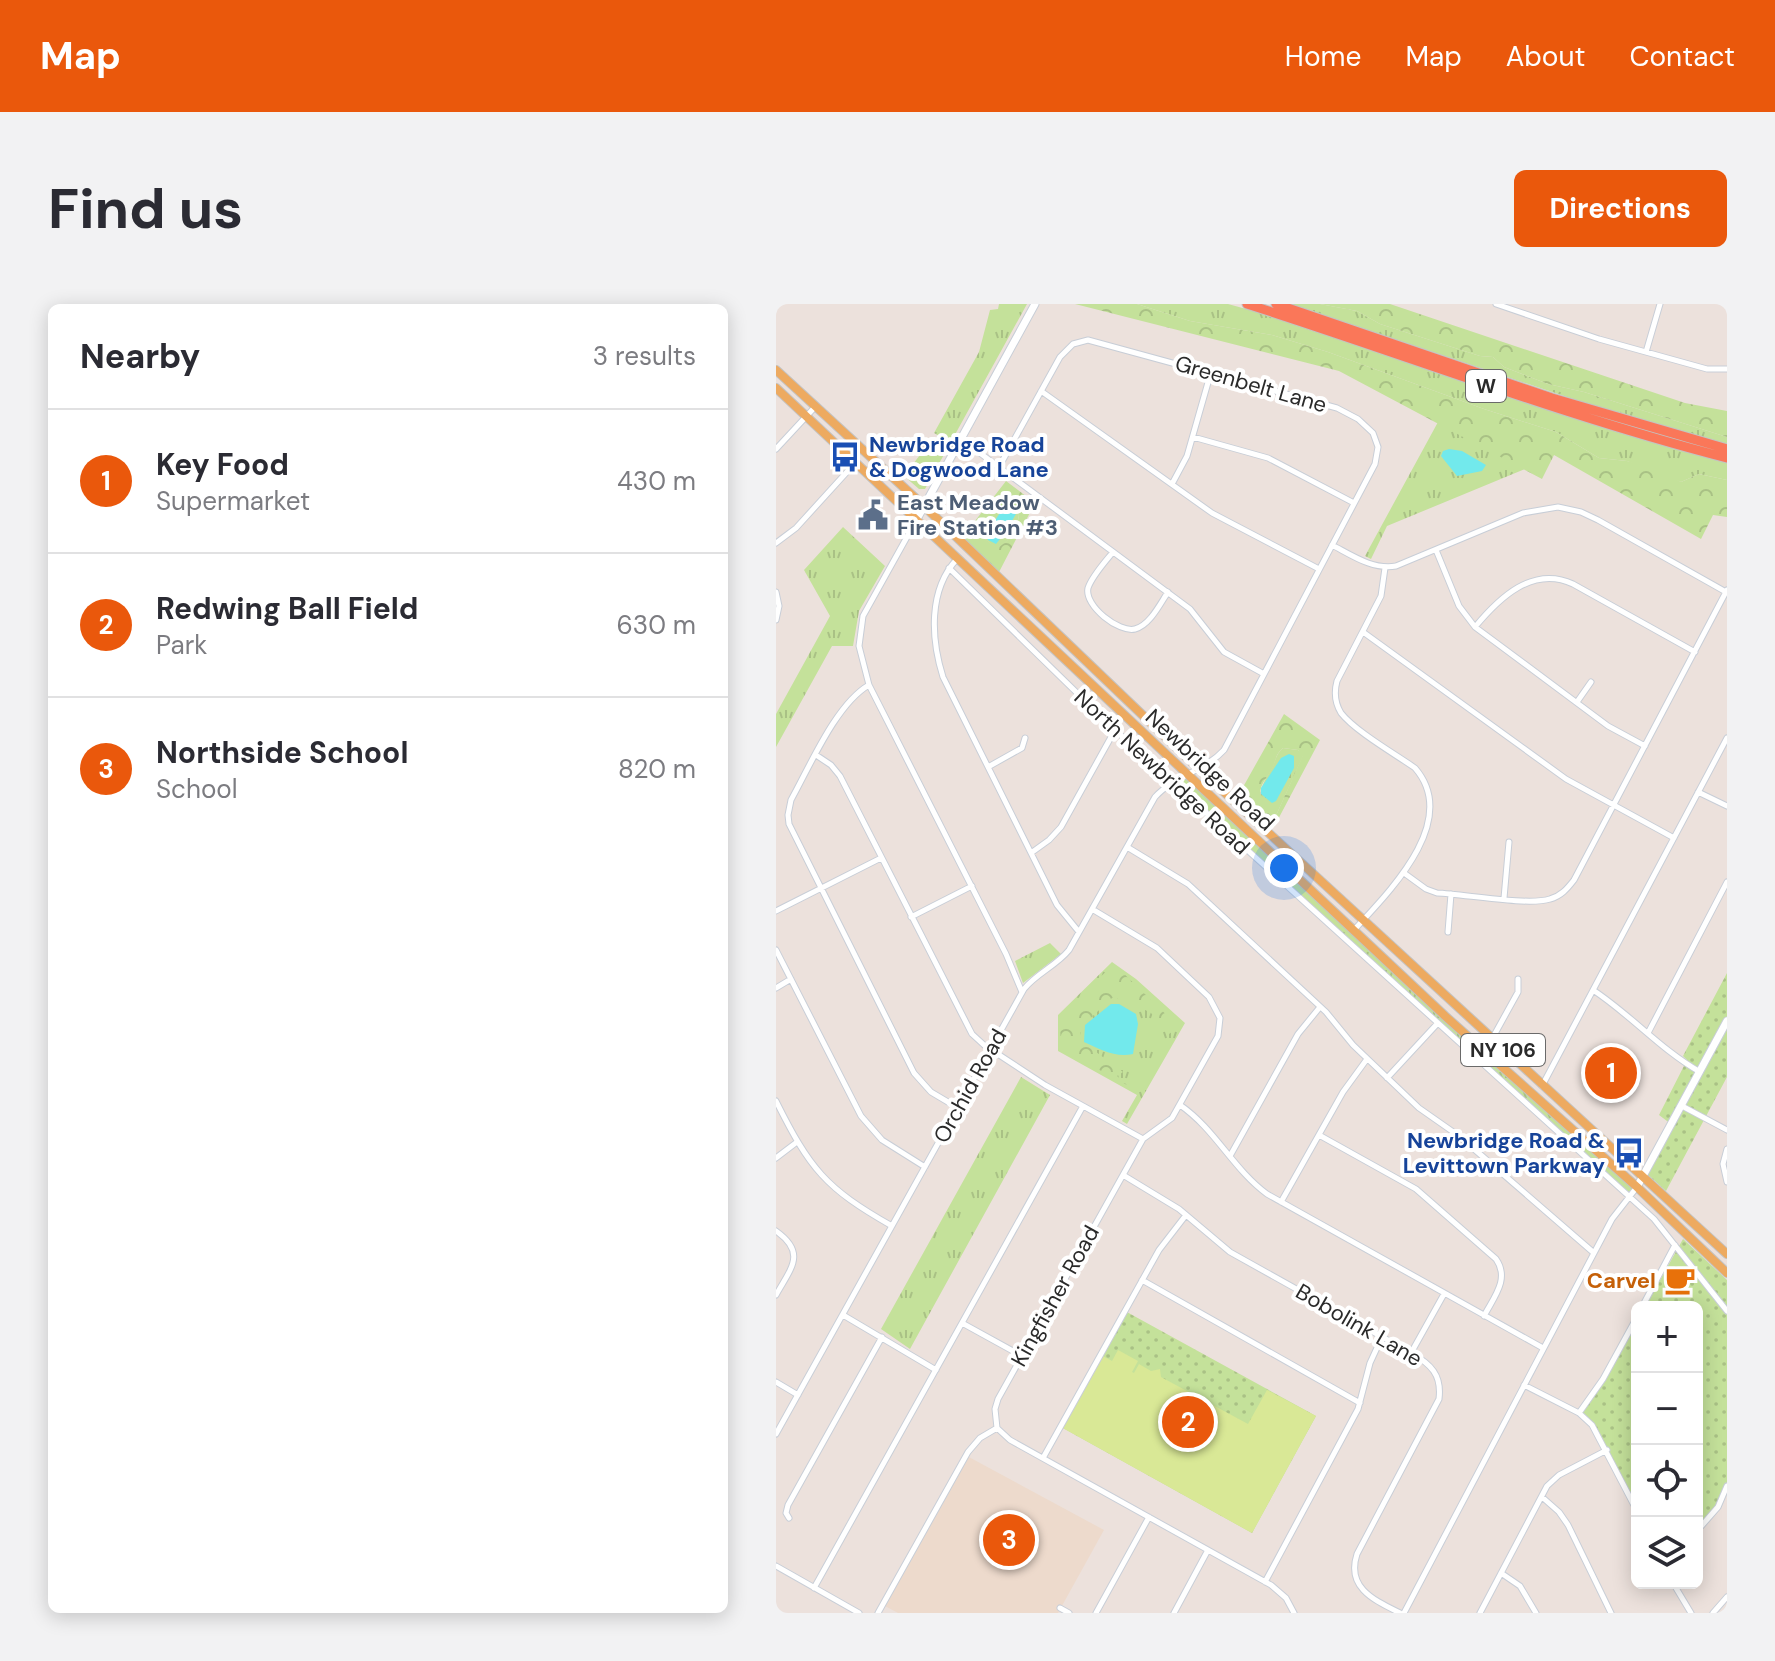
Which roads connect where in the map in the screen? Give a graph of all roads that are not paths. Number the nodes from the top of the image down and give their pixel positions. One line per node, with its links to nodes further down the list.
1 (1035, 304): 15 (main road)
2 (1247, 304): 18 (highway, W)
3 (1276, 304): 17 (highway, W)
4 (1496, 304): 6 (street)
5 (1660, 304): 6 (street)
6 (1646, 352): 7 (street)
7 (1727, 369)
8 (776, 370): 12 (main road, Newbridge Road / NY 106)
9 (1211, 372): 11 (street, Greenbelt Lane); 14 (street); 22 (street, Greenbelt Lane)
10 (776, 388): 13 (main road, Newbridge Road / NY 106)
11 (1041, 391): 20 (street, Greenbelt Lane); 21 (street)
12 (815, 407): 13 (street); 23 (main road, Newbridge Road / NY 106)
13 (807, 416): 16 (street); 19 (main road, Newbridge Road / NY 106)
14 (1193, 437): 21 (street); 22 (street)
15 (961, 439): 20 (street); 23 (main road)
16 (776, 449)
17 (1727, 449)
18 (1727, 458)
19 (857, 461): 24 (main road, Newbridge Road / NY 106); 25 (street)
20 (999, 467): 28 (street)
21 (1172, 484): 32 (street)
22 (1354, 503): 26 (street, Greenbelt Lane)
23 (924, 506): 24 (main road); 39 (main road, Newbridge Road / NY 106)
24 (917, 519): 29 (main road, Newbridge Road / NY 106); 44 (street)
25 (776, 543)
26 (1332, 545): 31 (street); 32 (street, Greenbelt Lane)
27 (1436, 550): 31 (street); 33 (street); 37 (street)
28 (1113, 552): 35 (street); 35 (street)
29 (958, 557): 30 (street); 40 (main road, Newbridge Road / NY 106)
30 (949, 568): 46 (street, North Newbridge Road); 51 (street)
31 (1385, 568): 38 (street)
32 (1319, 569): 42 (street, Greenbelt Lane)
33 (1726, 591): 41 (street)
34 (776, 592): 36 (street)
35 (1168, 592): 42 (street)
36 (776, 620)
37 (1475, 627): 41 (street); 45 (street)
38 (1363, 632): 56 (street); 63 (street)
39 (1057, 633): 40 (main road); 52 (main road, Newbridge Road / NY 106)
40 (1048, 642): 53 (main road, Newbridge Road / NY 106)
41 (1695, 652): 49 (street)
42 (1264, 674): 52 (street, Greenbelt Lane)
43 (1591, 682): 45 (street)
44 (869, 685): 50 (street); 65 (street)
45 (1577, 702): 49 (street)
46 (1115, 730): 54 (street, North Newbridge Road); 61 (street)
47 (1025, 738): 51 (street)
48 (1727, 738): 55 (street)
49 (1645, 746): 56 (street)
50 (816, 755): 62 (street); 66 (street)
51 (988, 767): 61 (street)
52 (1199, 769): 53 (street, Orchid Road); 74 (main road, Newbridge Road / NY 106)
53 (1188, 775): 54 (street, Orchid Road); 75 (main road, Newbridge Road / NY 106)
54 (1172, 782): 60 (street, Orchid Road); 86 (street, North Newbridge Road)
55 (1698, 792): 57 (street); 58 (street)
56 (1614, 806): 58 (street); 68 (street)
57 (1727, 806)
58 (1674, 838): 82 (street)
59 (1509, 842): 68 (street)
60 (1127, 847): 71 (street, Orchid Road); 84 (street)
61 (1031, 853): 76 (street)
62 (881, 858): 66 (street); 73 (street)
63 (1404, 873): 67 (street); 74 (street)
64 (1727, 882): 69 (street)
65 (972, 886): 73 (street); 83 (street)
66 (821, 889): 72 (street); 98 (street)
67 (1451, 894): 68 (street); 77 (street)
68 (1504, 898)
69 (1718, 899): 70 (street); 87 (street)
70 (1727, 904)
71 (1092, 909): 76 (street, Orchid Road); 95 (street, Kingfisher Road)
72 (776, 911)
73 (911, 917): 89 (street)
74 (1363, 920): 75 (street); 88 (main road, Newbridge Road / NY 106)
75 (1354, 930): 110 (main road, Newbridge Road / NY 106)
76 (1079, 932): 83 (street, Orchid Road)
77 (1448, 932)
78 (776, 950): 79 (street)
79 (791, 979): 81 (street); 106 (street)
80 (1518, 979): 88 (street)
81 (776, 988)
82 (1593, 990): 87 (street); 93 (street)
83 (1022, 993): 89 (street, Orchid Road)
84 (1320, 1007): 90 (street); 104 (street)
85 (1727, 1021): 91 (main road)
86 (1437, 1024): 92 (street); 111 (street, North Newbridge Road)
87 (1648, 1033): 91 (street)
88 (1492, 1040): 93 (main road, Newbridge Road / NY 106)
89 (991, 1050): 96 (street); 98 (street, Orchid Road)
90 (1367, 1059): 92 (street); 100 (street)
91 (1700, 1072): 97 (main road)
92 (1387, 1078): 117 (street)
93 (1542, 1086): 108 (main road, Newbridge Road / NY 106)
94 (776, 1101): 102 (street)
95 (1180, 1105): 101 (street, Kingfisher Road); 104 (street)
96 (1083, 1106): 101 (street); 127 (street)
97 (1682, 1106): 99 (street); 108 (main road)
98 (958, 1108): 106 (street, Orchid Road)
99 (1727, 1130)
100 (1319, 1135): 112 (street); 126 (street)
101 (1143, 1139): 107 (street, Kingfisher Road)
102 (797, 1142): 105 (street); 114 (street)
103 (1727, 1149): 109 (street)
104 (1230, 1156): 112 (street)
105 (776, 1158)
106 (925, 1167): 114 (street, Orchid Road)
107 (1123, 1175): 113 (street, Bobolink Lane); 133 (street, Kingfisher Road)
108 (1645, 1176): 110 (main road); 118 (main road, Newbridge Road / NY 106)
109 (1727, 1182)
110 (1637, 1187): 111 (street); 119 (main road, Newbridge Road / NY 106)
111 (1629, 1196): 116 (street, North Newbridge Road); 117 (street)
112 (1281, 1202): 121 (street)
113 (1186, 1215): 120 (street); 130 (street, Bobolink Lane)
114 (892, 1226): 125 (street, Orchid Road)
115 (776, 1231): 122 (street)
116 (1675, 1245): 123 (street); 124 (street, North Newbridge Road)
117 (1594, 1253): 131 (street)
118 (1727, 1254)
119 (1727, 1273)
120 (1142, 1280): 138 (street); 143 (street)
121 (1444, 1294): 126 (street); 132 (street)
122 (776, 1295)
123 (1645, 1301)
124 (1727, 1311)
125 (843, 1315): 129 (street); 137 (street, Orchid Road)
126 (1484, 1316): 131 (street)
127 (962, 1323): 133 (street); 134 (street)
128 (1631, 1328): 139 (street)
129 (882, 1337): 134 (street); 148 (street)
130 (1382, 1337): 132 (street, Bobolink Lane); 138 (street)
131 (1543, 1348): 136 (street)
132 (1411, 1353): 164 (street, Bobolink Lane)
133 (1022, 1356): 140 (street, Kingfisher Road)
134 (936, 1370): 154 (street)
135 (776, 1382): 137 (street)
136 (1524, 1385): 139 (street); 164 (street)
137 (798, 1395): 141 (street, Orchid Road)
138 (1360, 1403): 153 (street)
139 (1579, 1413): 142 (street)
140 (997, 1428): 143 (street); 160 (street)
141 (776, 1434)
142 (1607, 1450): 145 (street); 146 (street)
143 (1043, 1458): 147 (street)
144 (1727, 1486): 149 (street)
145 (1542, 1497): 152 (street); 167 (street)
146 (1631, 1499)
147 (1149, 1517): 150 (street); 162 (street)
148 (789, 1518)
149 (1703, 1524)
150 (1208, 1550): 153 (street); 158 (street)
151 (776, 1566): 154 (street)
152 (1501, 1573): 165 (street); 166 (street)
153 (1265, 1582): 163 (street)
154 (814, 1588): 159 (street)
155 (1677, 1589): 168 (street)
156 (1727, 1597): 169 (street)
157 (1060, 1608): 161 (street)
158 (1177, 1612)
159 (859, 1613)
160 (878, 1613)
161 (1069, 1613)
162 (1096, 1613)
163 (1294, 1613)
164 (1402, 1613)
165 (1480, 1613)
166 (1536, 1613)
167 (1611, 1613)
168 (1691, 1613)
169 (1713, 1613)

